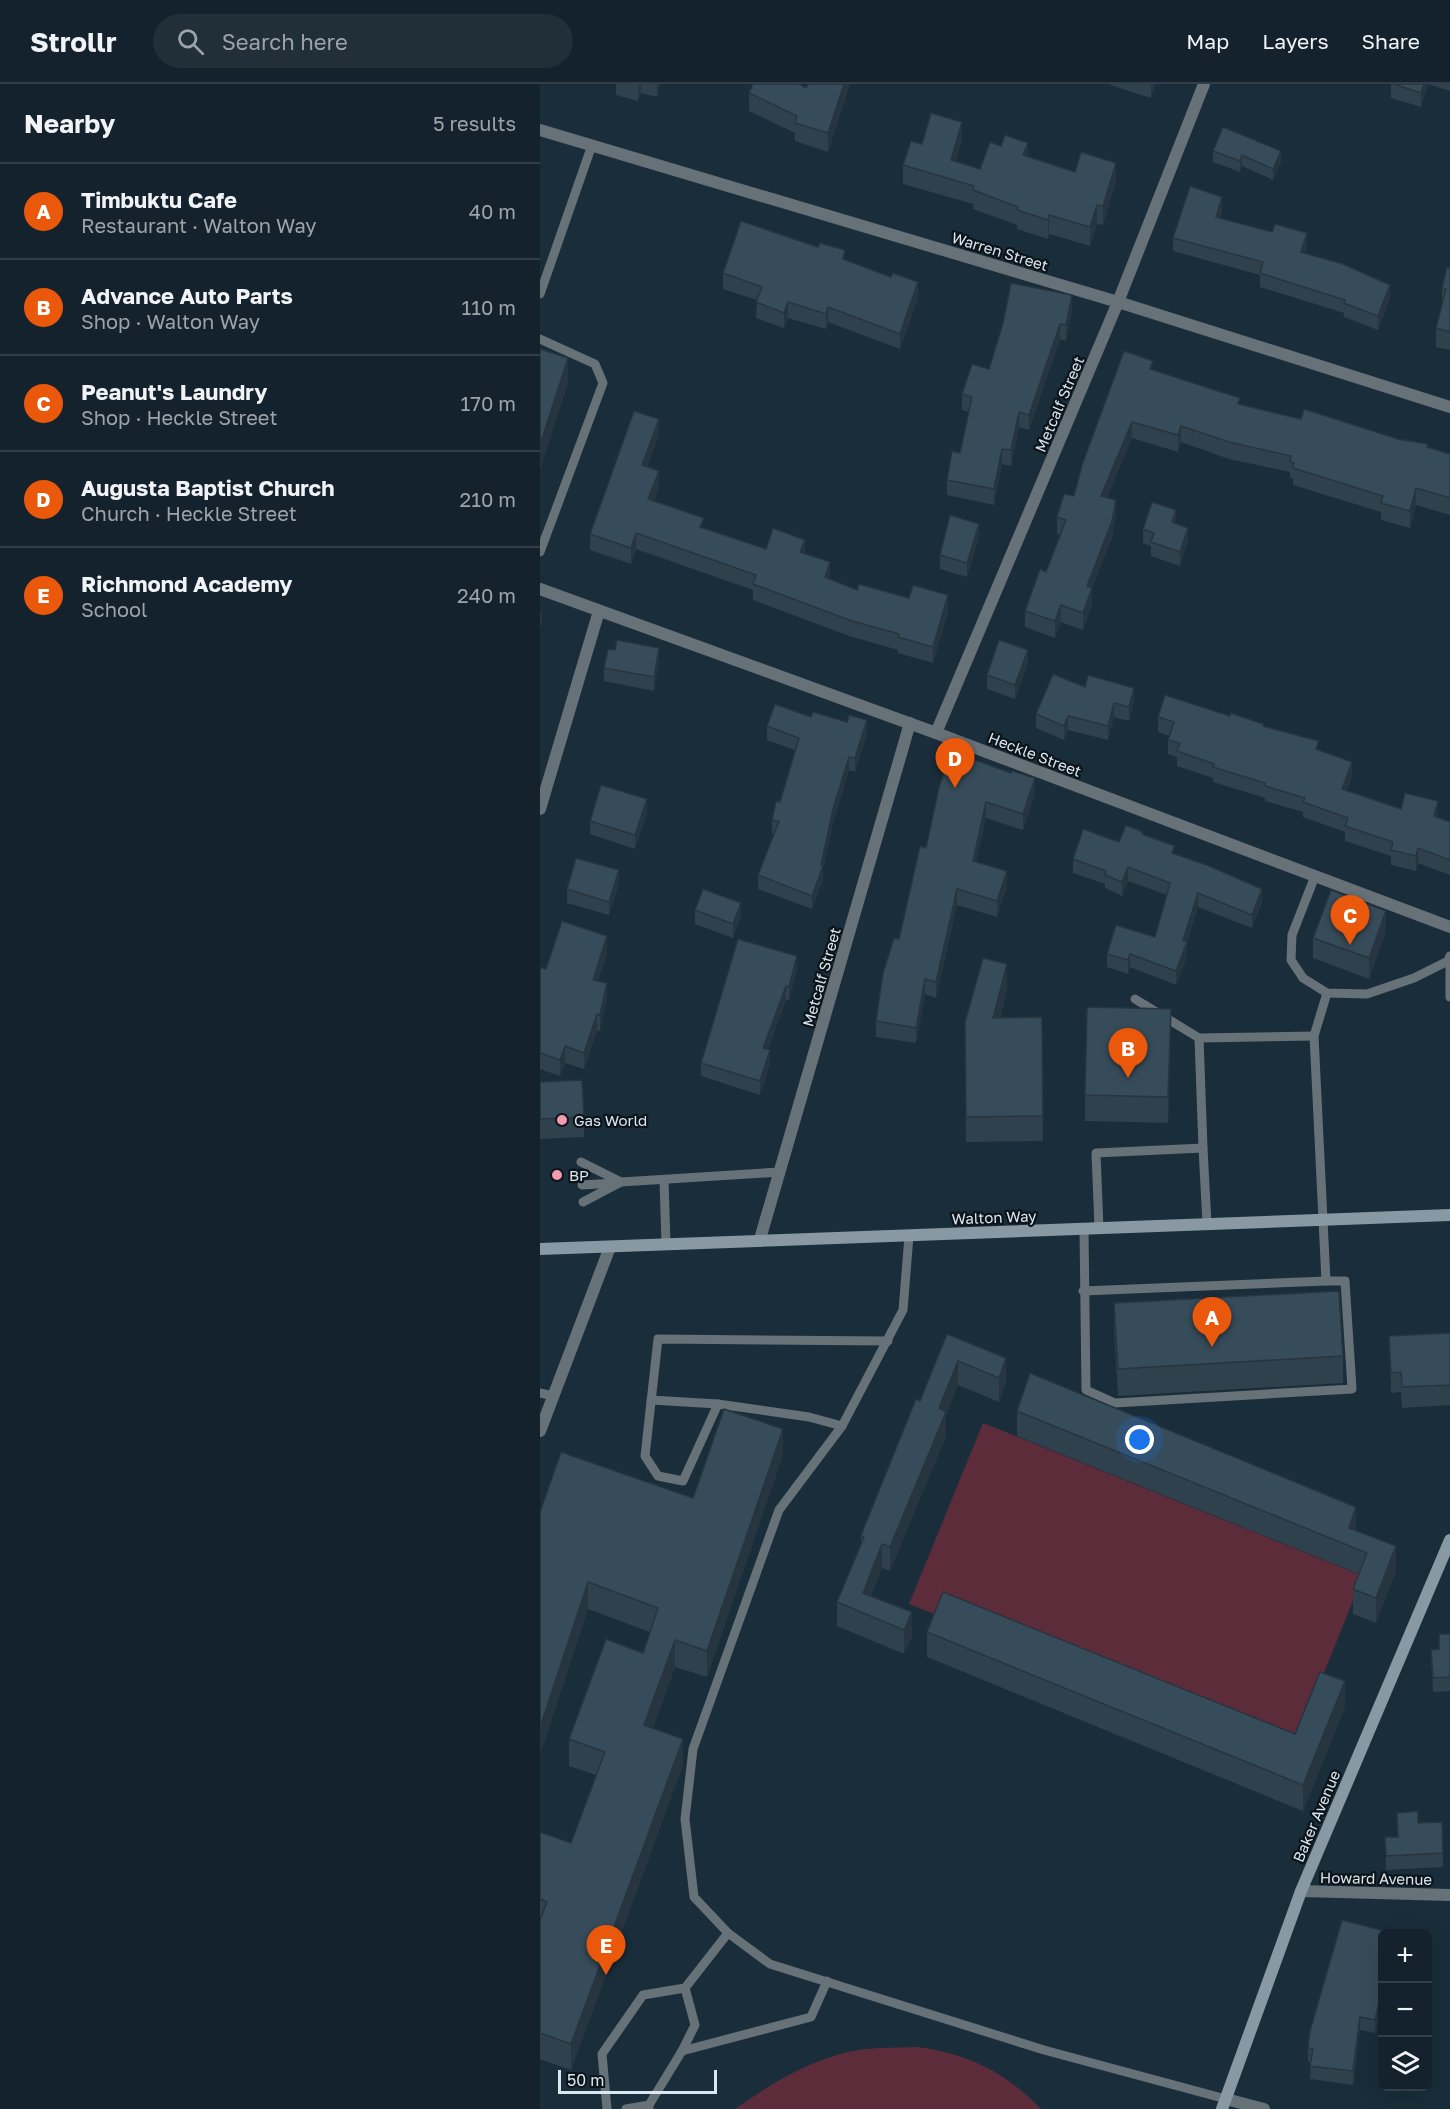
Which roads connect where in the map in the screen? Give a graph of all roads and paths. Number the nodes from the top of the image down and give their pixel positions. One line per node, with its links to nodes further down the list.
1 (1204, 84): 5 (street, Metcalf Street)
2 (540, 130): 3 (street, Warren Street)
3 (592, 145): 4 (lane); 5 (street, Warren Street)
4 (540, 291)
5 (1118, 303): 7 (street, Warren Street); 12 (street, Metcalf Street)
6 (540, 339): 8 (lane)
7 (1450, 407)
8 (540, 552)
9 (540, 589): 10 (street, Heckle Street)
10 (598, 611): 11 (street, Heckle Street); 13 (street)
11 (910, 723): 12 (street, Heckle Street); 24 (street, Metcalf Street)
12 (936, 733): 14 (street, Heckle Street)
13 (540, 809)
14 (1315, 876): 15 (street, Heckle Street); 17 (lane)
15 (1450, 927)
16 (1449, 960): 17 (lane); 18 (lane)
17 (1327, 993): 20 (lane)
18 (1450, 997)
19 (1135, 999): 21 (lane)
20 (1314, 1036): 21 (lane); 30 (lane)
21 (1199, 1038): 22 (lane)
22 (1203, 1148): 31 (lane); 32 (lane)
23 (581, 1162): 26 (lane)
24 (780, 1172): 25 (lane); 35 (street, Metcalf Street)
25 (664, 1180): 26 (lane); 36 (lane)
26 (621, 1182): 27 (lane); 28 (lane)
27 (582, 1185)
28 (583, 1202)
29 (1450, 1215): 30 (main road, Walton Way)
30 (1323, 1220): 31 (main road, Walton Way); 39 (lane)
31 (1207, 1224): 32 (main road, Walton Way)
32 (1099, 1228): 33 (main road, Walton Way)
33 (1084, 1229): 34 (main road, Walton Way); 40 (lane)
34 (909, 1236): 35 (main road, Walton Way); 41 (lane)
35 (760, 1239): 36 (main road, Walton Way)
36 (666, 1244): 37 (main road, Walton Way)
37 (610, 1246): 38 (main road, Walton Way); 43 (street)
38 (540, 1249)
39 (1326, 1281): 40 (lane); 40 (lane)
40 (1083, 1291)
41 (888, 1341): 44 (lane); 46 (lane)
42 (540, 1393): 43 (lane)
43 (553, 1396): 47 (street)
44 (651, 1400): 45 (lane); 45 (lane)
45 (718, 1404): 46 (lane)
46 (842, 1426): 51 (lane)
47 (540, 1431)
48 (1450, 1540): 49 (main road, Baker Avenue)
49 (1301, 1891): 50 (street, Howard Avenue); 55 (main road, Baker Avenue)
50 (1450, 1895)
51 (728, 1933): 52 (lane); 53 (lane)
52 (827, 1981): 54 (lane); 55 (lane)
53 (685, 1988): 54 (lane); 57 (lane)
54 (682, 2051): 56 (lane)
55 (1224, 2104): 59 (street)
56 (649, 2107): 58 (lane)
57 (607, 2109)
58 (626, 2109)
59 (1264, 2109)

